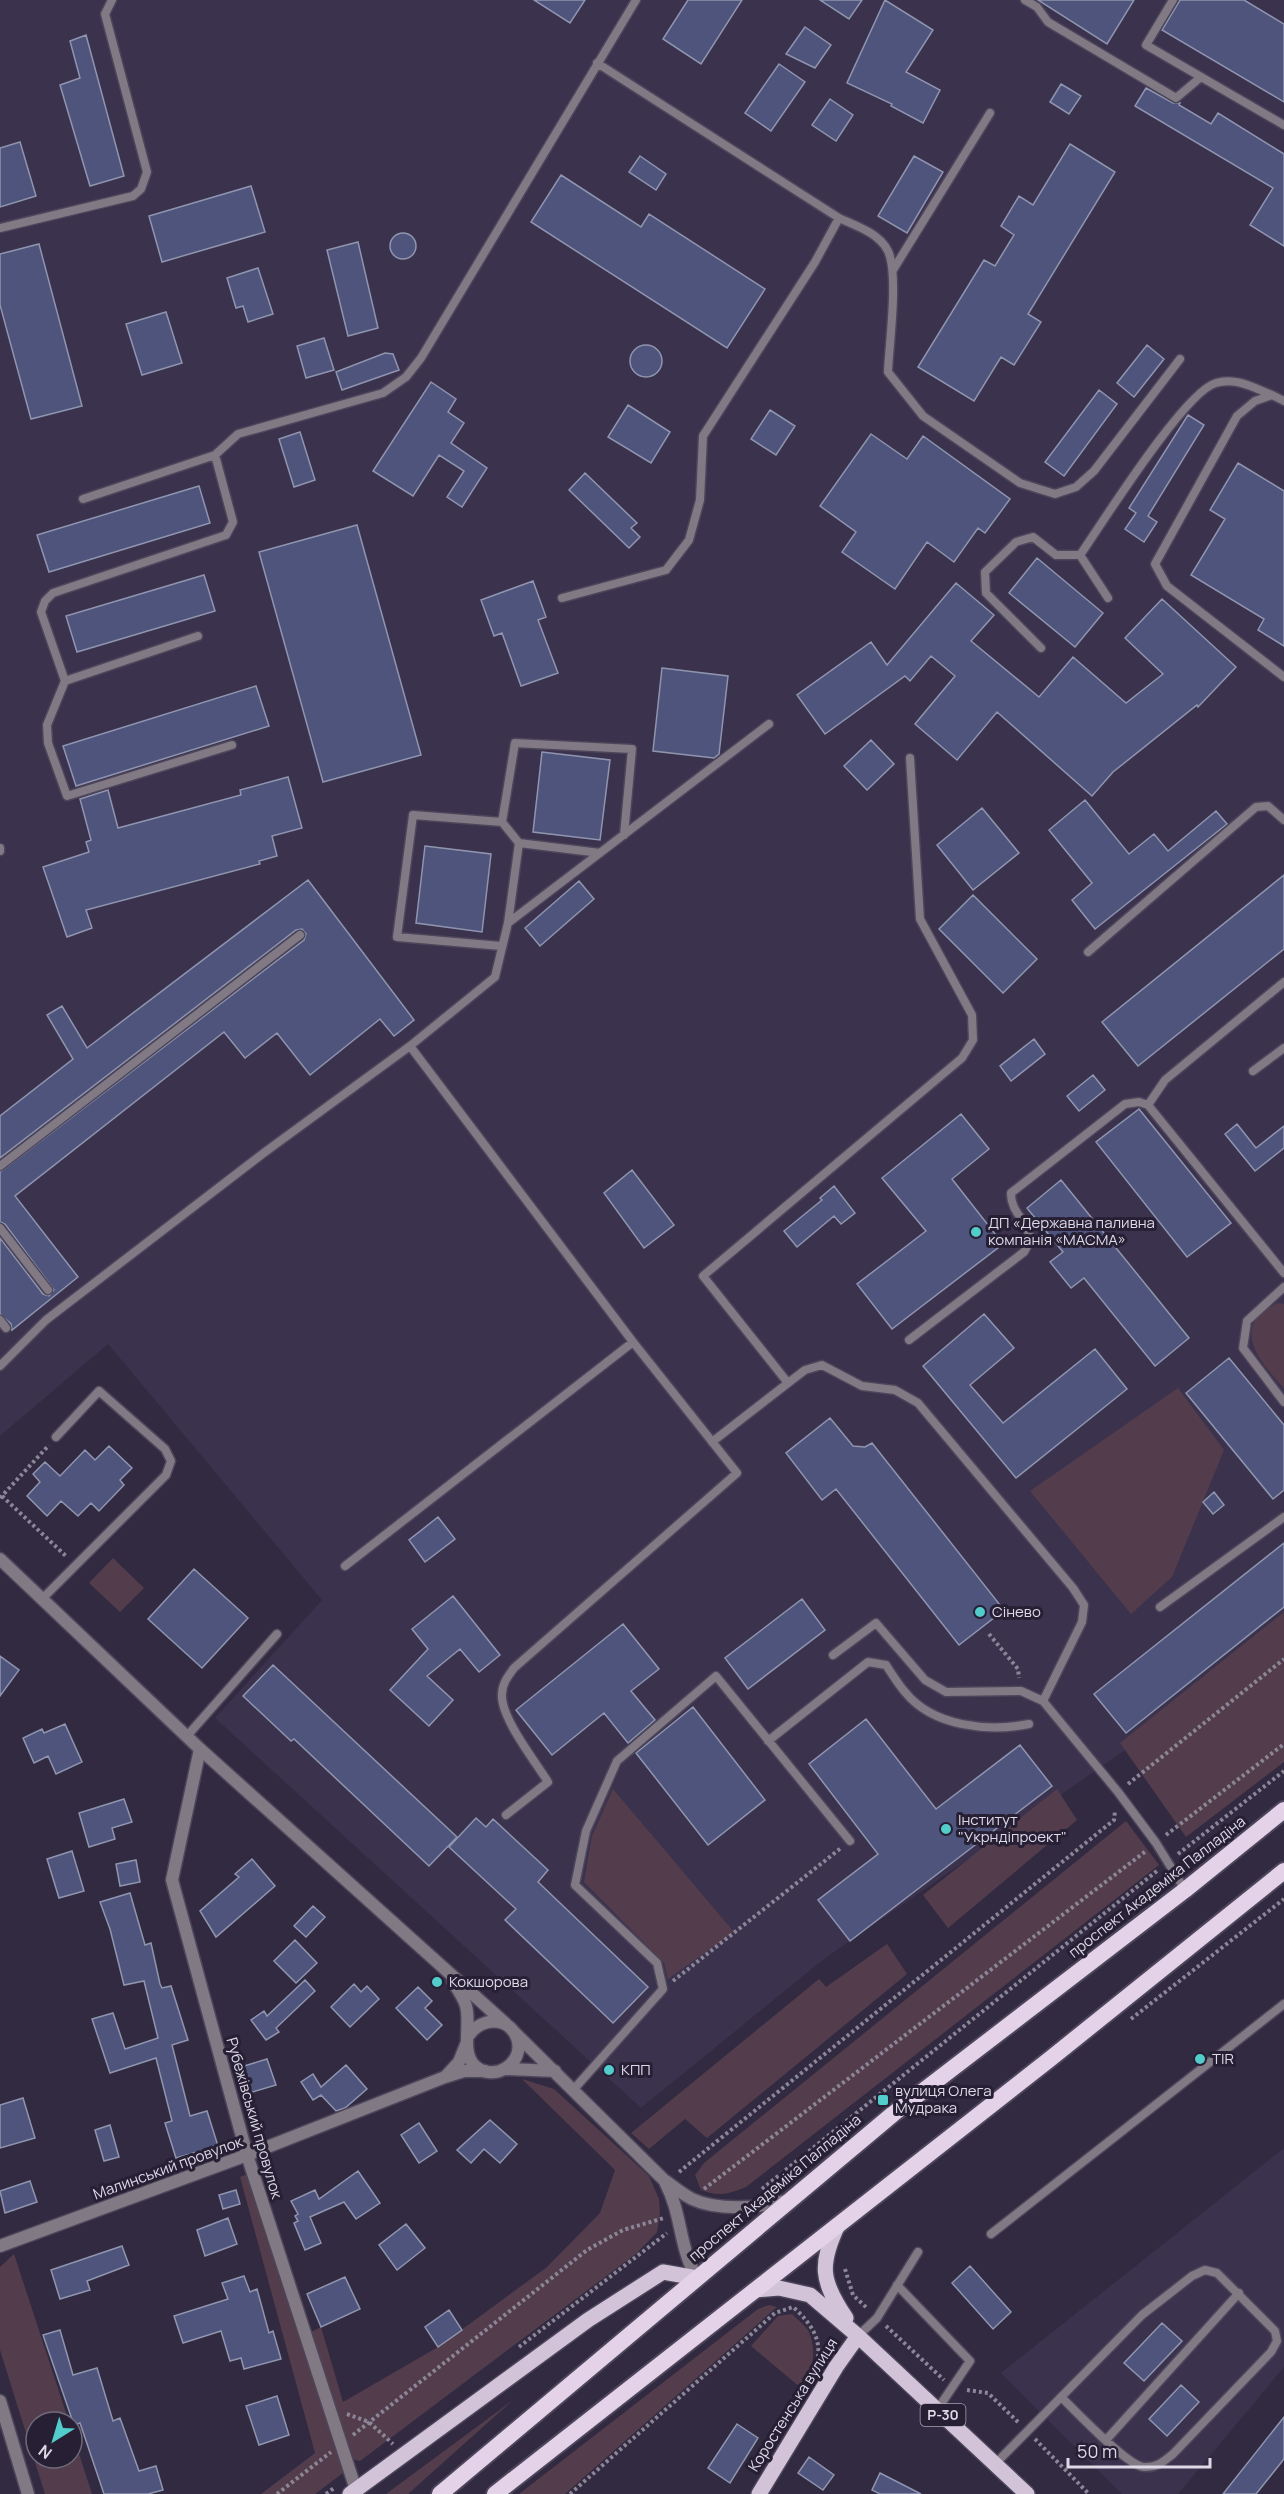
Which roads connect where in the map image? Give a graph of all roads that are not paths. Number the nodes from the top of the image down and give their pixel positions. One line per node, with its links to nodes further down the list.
1 (112, 0): 10 (lane)
2 (636, 0): 5 (lane)
3 (1025, 0): 6 (lane)
4 (1173, 0): 6 (lane)
5 (597, 63): 9 (lane); 15 (lane)
6 (1201, 77): 8 (lane)
7 (990, 113): 11 (lane)
8 (1284, 125)
9 (839, 218): 11 (lane); 18 (lane)
10 (0, 228)
11 (893, 270): 12 (lane)
12 (1180, 359)
13 (1272, 396): 14 (lane); 17 (lane); 22 (lane)
14 (1284, 401)
15 (215, 455): 16 (lane); 23 (lane)
16 (83, 499)
17 (1080, 555): 19 (lane); 21 (lane)
18 (562, 598)
19 (1108, 598)
20 (198, 636): 23 (lane)
21 (1041, 648)
22 (1284, 677)
23 (65, 681): 25 (lane)
24 (769, 724): 29 (lane)
25 (232, 745)
26 (910, 758): 51 (lane)
27 (1284, 820): 35 (lane)
28 (502, 822): 29 (lane); 30 (lane); 34 (lane)
29 (624, 836): 31 (lane)
30 (519, 843): 31 (lane); 32 (lane)
31 (600, 853): 32 (lane)
32 (508, 923): 34 (lane)
33 (300, 935): 41 (lane)
34 (501, 946): 37 (lane)
35 (1088, 952)
36 (1284, 982): 40 (lane)
37 (410, 1046): 49 (lane); 50 (lane)
38 (1284, 1048): 39 (lane)
39 (1253, 1071)
40 (1148, 1105): 43 (lane); 48 (lane)
41 (0, 1166)
42 (0, 1228): 45 (lane)
43 (1284, 1273)
44 (1284, 1287): 52 (lane)
45 (48, 1290)
46 (0, 1320): 47 (lane)
47 (6, 1328)
48 (909, 1340)
49 (633, 1342): 54 (lane); 57 (lane)
50 (0, 1366)
51 (788, 1383): 54 (lane); 62 (lane)
52 (1284, 1402)
53 (56, 1437): 58 (lane)
54 (712, 1442): 68 (lane)
55 (1284, 1517): 59 (lane)
56 (0, 1560): 58 (street)
57 (345, 1566)
58 (42, 1599): 64 (street)
59 (1160, 1607)
60 (277, 1634): 64 (lane)
61 (833, 1655): 62 (lane)
62 (1043, 1701): 71 (lane)
63 (1029, 1724): 65 (lane)
64 (187, 1736): 66 (street)
65 (768, 1741): 69 (lane); 80 (lane)
66 (200, 1749): 72 (street); 81 (street, Рубежівський провулок)
67 (1284, 1810): 71 (highway, проспект Академіка Палладіна)
68 (506, 1815)
69 (850, 1841)
70 (1284, 1871): 84 (highway)
71 (1185, 1890): 83 (highway, проспект Академіка Палладіна)
72 (448, 1972): 74 (street); 75 (street)
73 (1284, 2004): 85 (lane)
74 (510, 2027): 75 (street); 76 (street); 77 (street)
75 (468, 2039): 78 (street); 79 (street)
76 (506, 2069): 77 (street); 78 (street)
77 (555, 2071): 80 (street)
78 (485, 2072): 79 (street, Малинський провулок)
79 (445, 2077): 81 (street, Малинський провулок)
80 (574, 2089): 82 (street)
81 (247, 2155): 86 (street, Малинський провулок); 98 (street, Рубежівський провулок)
82 (664, 2180): 83 (street); 88 (street)
83 (785, 2201): 88 (highway, проспект Академіка Палладіна)
84 (837, 2225): 90 (highway); 92 (main road, Р-30)
85 (990, 2234)
86 (0, 2246)
87 (918, 2252): 89 (lane)
88 (697, 2278): 98 (main road); 100 (highway, проспект Академіка Палладіна)
89 (897, 2285): 92 (lane); 95 (lane)
90 (755, 2290): 92 (main road, Р-30); 101 (highway)
91 (1239, 2293): 93 (lane); 96 (lane); 96 (lane)
92 (858, 2336): 95 (main road, Р-30); 102 (main road, Коростенська вулиця)
93 (1061, 2397): 96 (lane); 97 (lane)
94 (0, 2401): 99 (street)
95 (938, 2410): 97 (main road, Р-30)
96 (1106, 2440)
97 (995, 2464): 103 (main road, Р-30)
98 (353, 2492)
99 (28, 2494)
100 (440, 2494)
101 (495, 2494)
102 (759, 2494)
103 (1027, 2494)

